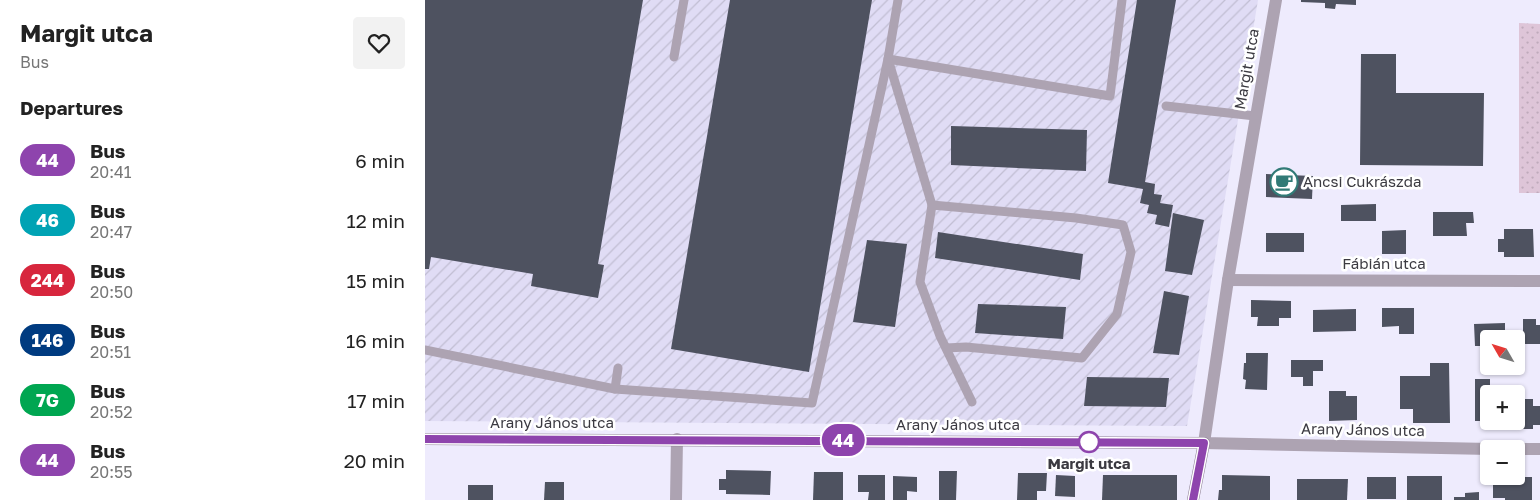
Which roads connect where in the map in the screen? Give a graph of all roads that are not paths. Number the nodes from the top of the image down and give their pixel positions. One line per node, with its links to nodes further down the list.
1 (684, 0): 5 (lane)
2 (898, 0): 6 (lane)
3 (1122, 0): 6 (lane)
4 (1276, 0): 8 (street, Margit utca)
5 (674, 57)
6 (888, 59): 9 (lane); 15 (lane)
7 (1166, 106): 8 (lane)
8 (1255, 116): 10 (street, Margit utca)
9 (932, 205): 12 (lane); 12 (lane)
10 (1228, 280): 11 (street, Fábián utca); 19 (street, Margit utca)
11 (1540, 281)
12 (946, 348): 16 (lane)
13 (425, 350): 15 (lane)
14 (618, 368): 15 (lane)
15 (615, 389)
16 (972, 402)
17 (425, 439): 18 (street, Arany János utca)
18 (677, 439): 19 (street, Arany János utca); 23 (street)
19 (1204, 443): 20 (street, Arany János utca); 24 (street, Margit utca)
20 (1480, 449)
21 (1525, 449): 22 (street)
22 (1540, 449)
23 (676, 500)
24 (1193, 500)

